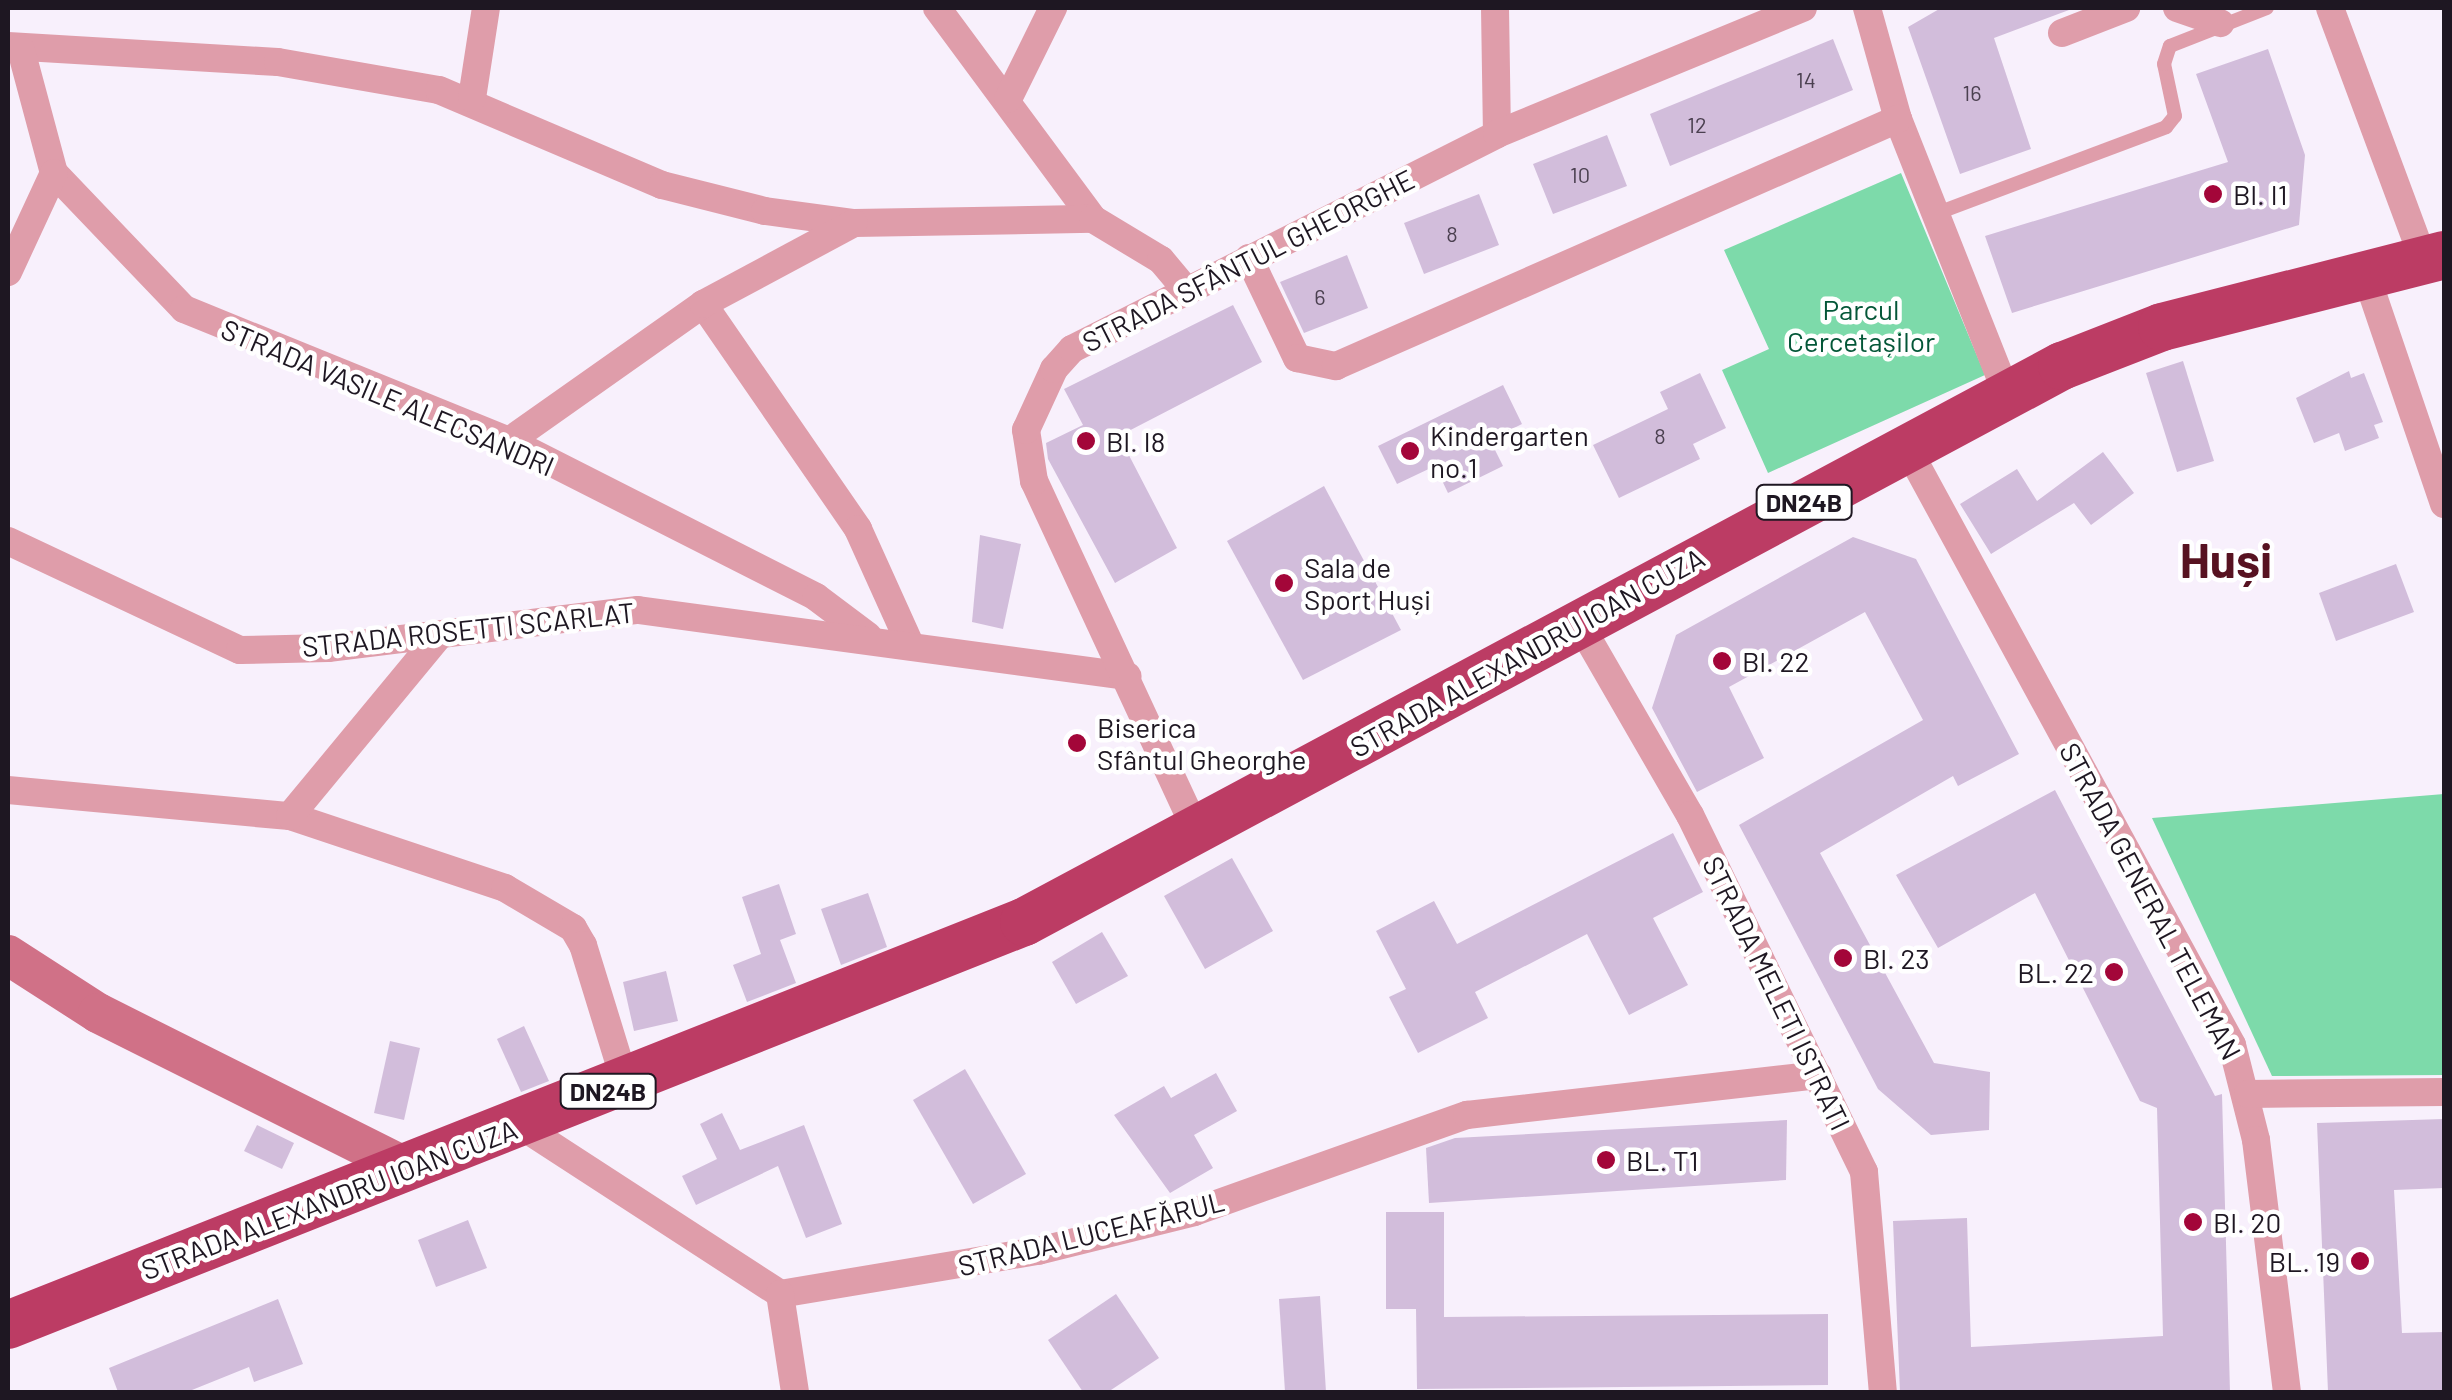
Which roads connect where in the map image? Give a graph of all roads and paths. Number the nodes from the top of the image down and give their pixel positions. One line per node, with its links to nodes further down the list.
1 (486, 8): 14 (street)
2 (936, 8): 15 (street)
3 (1053, 8): 15 (street)
4 (1495, 8): 17 (street)
5 (1803, 8): 17 (street, STRADA SFÂNTUL GHEORGHE)
6 (1867, 8): 16 (street)
7 (2126, 8): 12 (street)
8 (2177, 8): 11 (street)
9 (2267, 8): 11 (lane)
10 (2330, 8): 23 (street)
11 (2220, 23): 19 (lane)
12 (2062, 33)
13 (12, 51): 14 (street); 18 (street, STRADA VASILE ALECSANDRI)
14 (472, 98): 21 (street)
15 (1008, 100): 20 (street)
16 (1898, 119): 19 (street); 22 (street)
17 (1497, 134): 22 (street, STRADA SFÂNTUL GHEORGHE)
18 (54, 173): 24 (street); 29 (street, STRADA VASILE ALECSANDRI)
19 (1934, 214): 28 (street)
20 (1093, 219): 21 (street); 26 (street)
21 (854, 222): 27 (street)
22 (1249, 258): 26 (street, STRADA SFÂNTUL GHEORGHE)
23 (2434, 258): 25 (highway, STRADA ALEXANDRU IOAN CUZA / DN24B)
24 (8, 272)
25 (2366, 276): 28 (highway, STRADA ALEXANDRU IOAN CUZA / DN24B); 31 (street)
26 (1186, 290): 37 (street, STRADA SFÂNTUL GHEORGHE)
27 (703, 304): 29 (street); 36 (street)
28 (2006, 392): 30 (highway, STRADA ALEXANDRU IOAN CUZA / DN24B)
29 (509, 441): 35 (street, STRADA VASILE ALECSANDRI)
30 (1906, 446): 33 (highway, STRADA ALEXANDRU IOAN CUZA / DN24B); 45 (street, STRADA GENERAL TELEMAN)
31 (2444, 504)
32 (8, 541): 34 (street, STRADA ROSETTI SCARLAT)
33 (1579, 623): 40 (highway, STRADA ALEXANDRU IOAN CUZA / DN24B); 42 (street, STRADA MELETI ISTRATI)
34 (438, 636): 35 (street, STRADA ROSETTI SCARLAT); 39 (street)
35 (868, 636): 36 (street, STRADA ROSETTI SCARLAT)
36 (910, 642): 37 (street, STRADA ROSETTI SCARLAT)
37 (1128, 676): 40 (street, STRADA SFÂNTUL GHEORGHE)
38 (8, 790): 39 (street)
39 (290, 816): 43 (street)
40 (1197, 832): 43 (highway, STRADA ALEXANDRU IOAN CUZA / DN24B)
41 (8, 955): 47 (main road)
42 (1818, 1075): 48 (street, STRADA LUCEAFĂRUL); 51 (street, STRADA MELETI ISTRATI)
43 (626, 1084): 46 (highway, STRADA ALEXANDRU IOAN CUZA / DN24B)
44 (2444, 1092): 45 (street)
45 (2248, 1094): 52 (street, STRADA GENERAL TELEMAN)
46 (520, 1125): 47 (highway, STRADA ALEXANDRU IOAN CUZA / DN24B); 48 (street)
47 (408, 1168): 49 (highway, STRADA ALEXANDRU IOAN CUZA / DN24B)
48 (780, 1294): 50 (street)
49 (8, 1325)
50 (795, 1392)
51 (1883, 1392)
52 (2287, 1392)

